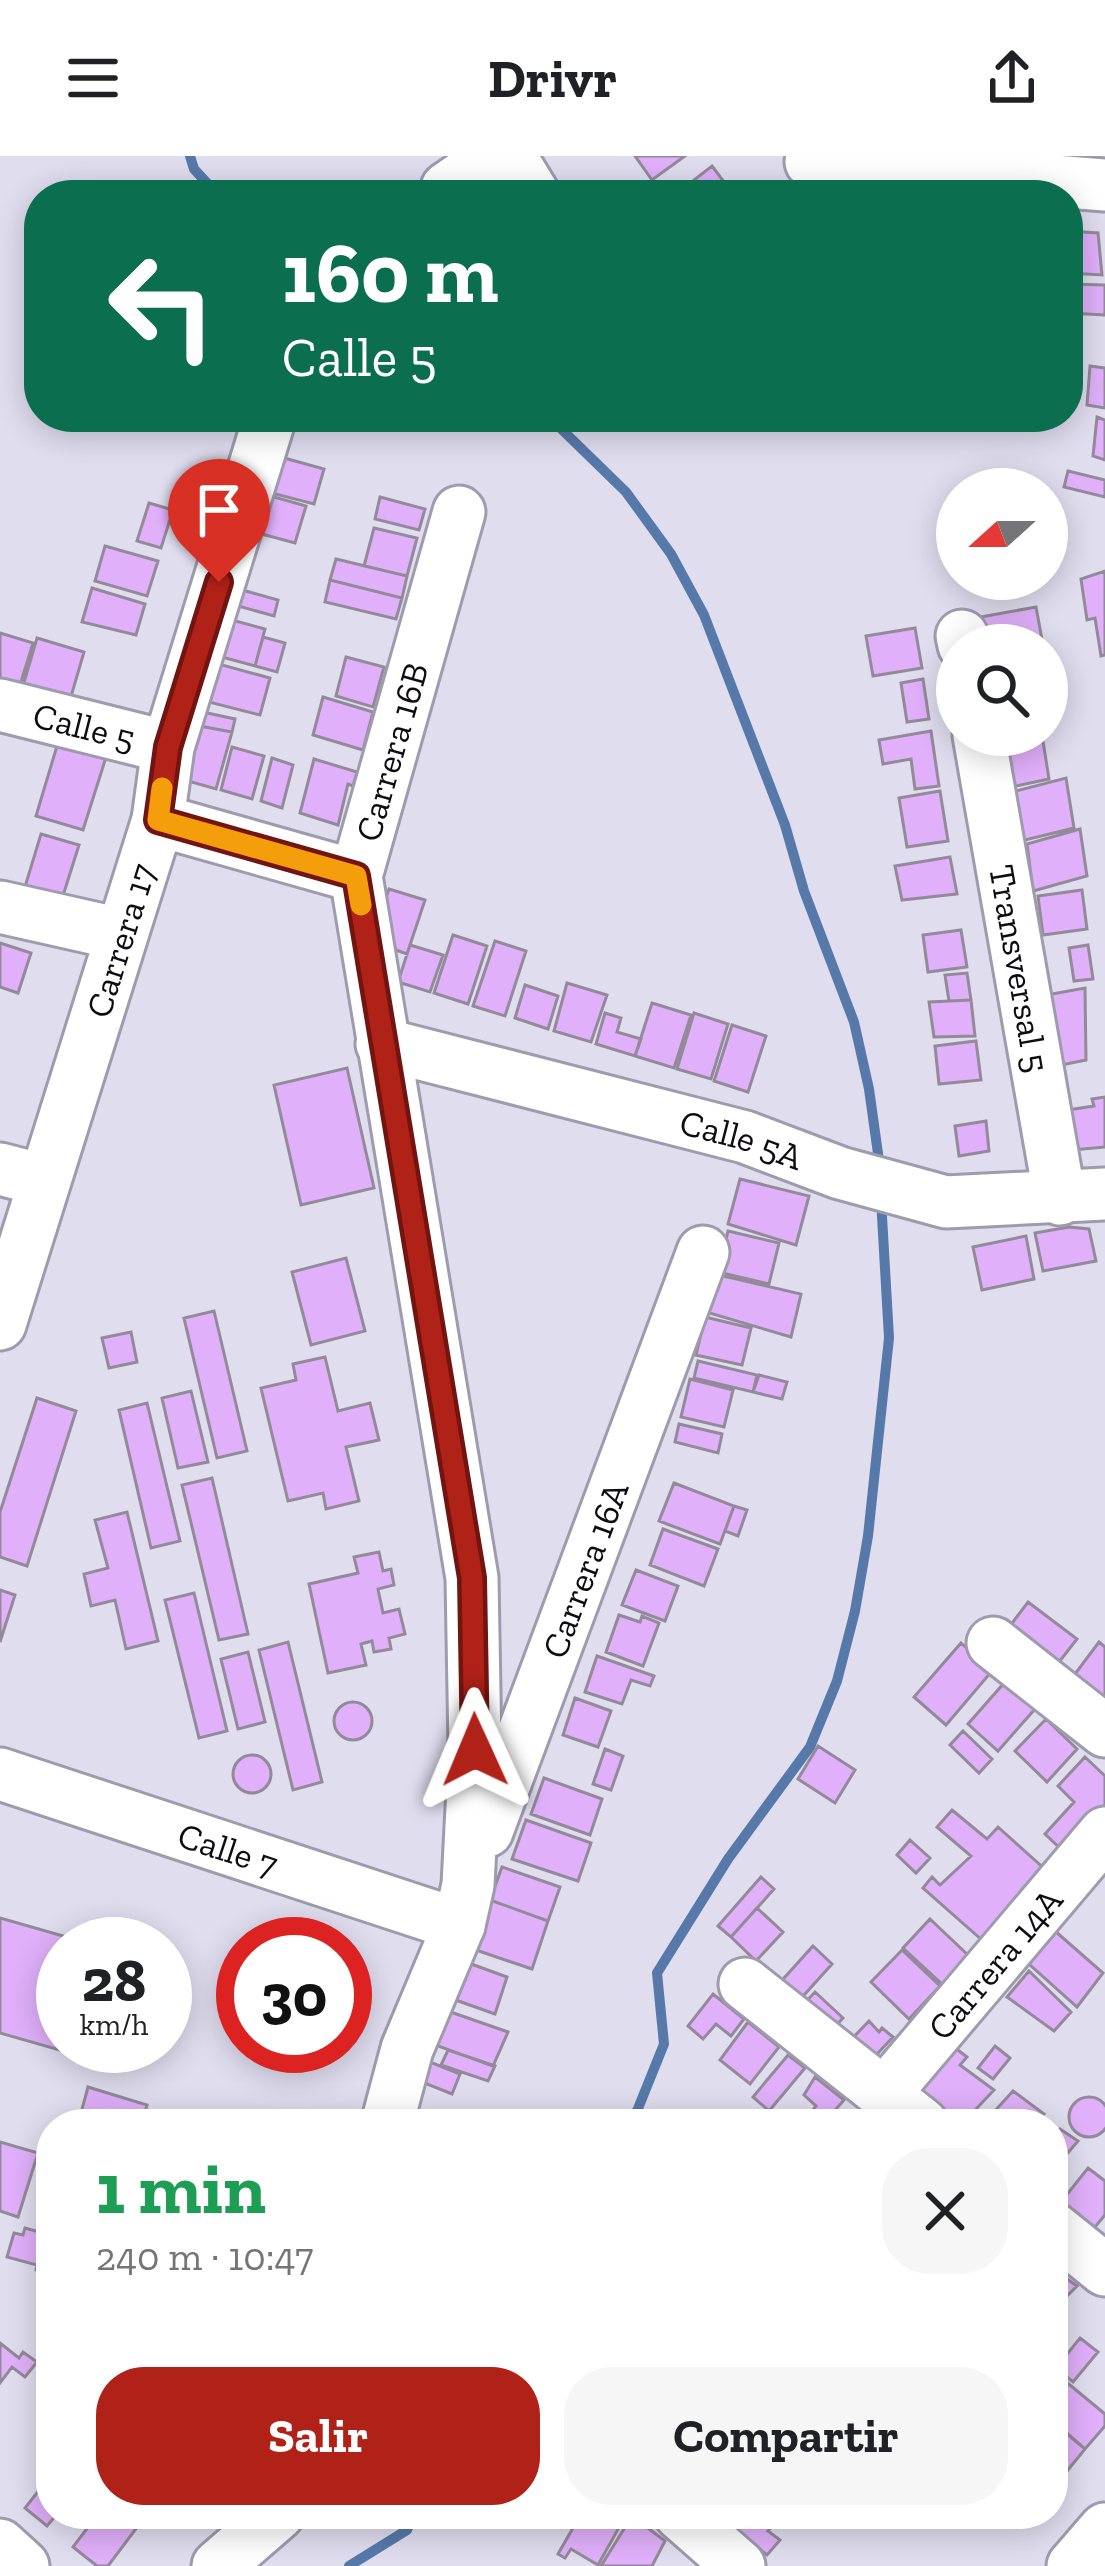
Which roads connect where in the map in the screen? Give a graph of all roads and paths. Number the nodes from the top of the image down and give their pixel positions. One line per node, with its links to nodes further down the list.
1 (494, 156): 3 (street)
2 (808, 171): 4 (street)
3 (459, 180)
4 (999, 180)
5 (265, 432): 8 (street, Carrera 17)
6 (459, 512): 11 (street, Carrera 16B)
7 (0, 705): 8 (street, Calle 5)
8 (168, 747): 10 (street, Carrera 17)
9 (985, 756): 16 (street, Transversal 5)
10 (158, 820): 11 (street); 13 (street, Carrera 17)
11 (356, 876): 14 (street, Carrera 16B)
12 (0, 907): 13 (street)
13 (120, 934): 15 (street, Carrera 17)
14 (382, 1044): 16 (street, Calle 5A); 23 (street, Carrera 16B)
15 (21, 1174): 18 (street, Carrera 17)
16 (1082, 1196)
17 (703, 1252): 23 (street, Carrera 16A)
18 (0, 1324)
19 (993, 1643): 20 (street)
20 (1105, 1731)
21 (0, 1774): 23 (street, Calle 7)
22 (1105, 1833): 26 (street, Carrera 14A)
23 (464, 1905): 25 (street, Carrera 16A)
24 (745, 1984): 26 (street)
25 (391, 2109)
26 (903, 2109)
27 (1068, 2240): 28 (street)
28 (1105, 2270)
29 (1105, 2528): 36 (street)
30 (261, 2529): 34 (street)
31 (697, 2529): 35 (street)
32 (0, 2545): 33 (street)
33 (23, 2566)
34 (218, 2566)
35 (740, 2566)
36 (1073, 2566)

